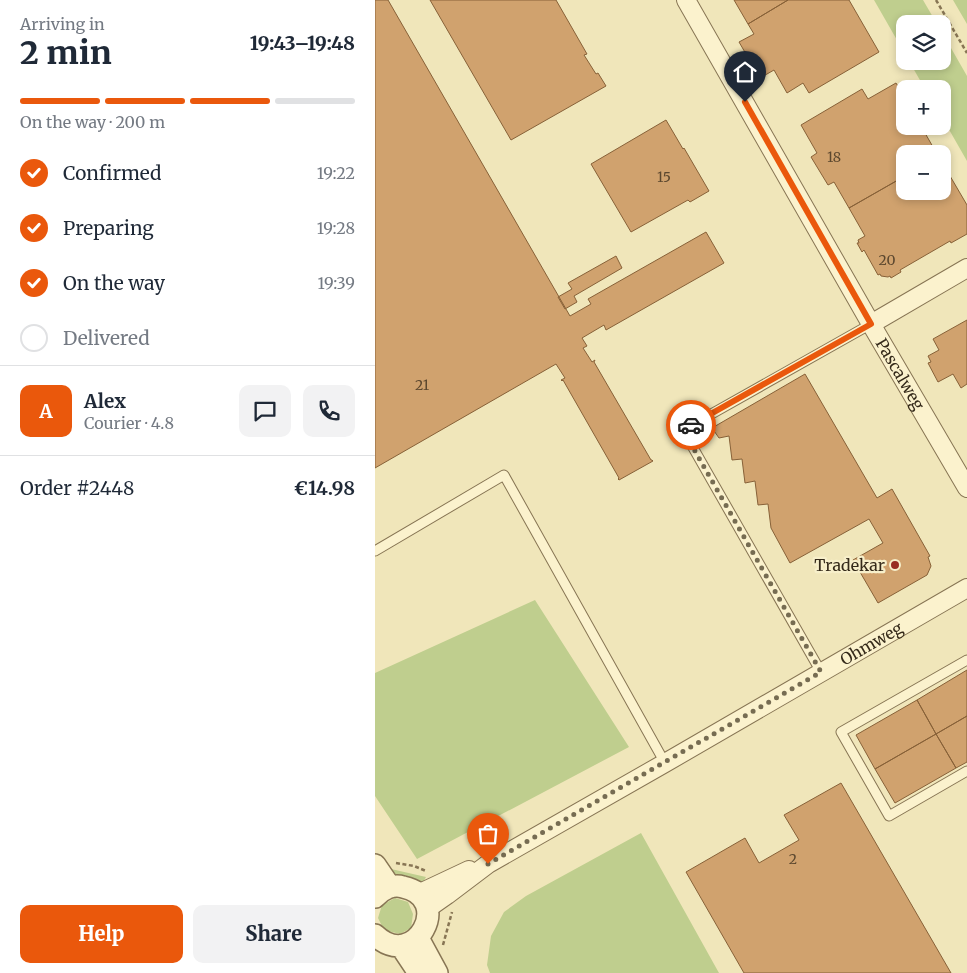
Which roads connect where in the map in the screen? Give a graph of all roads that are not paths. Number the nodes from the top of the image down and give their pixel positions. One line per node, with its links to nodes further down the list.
1 (686, 0): 3 (street, Pascalweg)
2 (967, 268): 3 (street)
3 (871, 324): 4 (street, Pascalweg); 8 (lane)
4 (967, 488)
5 (375, 551): 9 (lane)
6 (967, 588): 8 (street, Ohmweg)
7 (967, 660): 10 (lane)
8 (821, 672): 9 (street, Ohmweg)
9 (665, 763): 13 (street, Ohmweg)
10 (967, 771)
11 (375, 865): 12 (street)
12 (383, 892): 13 (street)
13 (422, 901): 15 (street)
14 (375, 935): 15 (street)
15 (409, 942): 16 (street); 17 (street)
16 (419, 973)
17 (437, 973)

